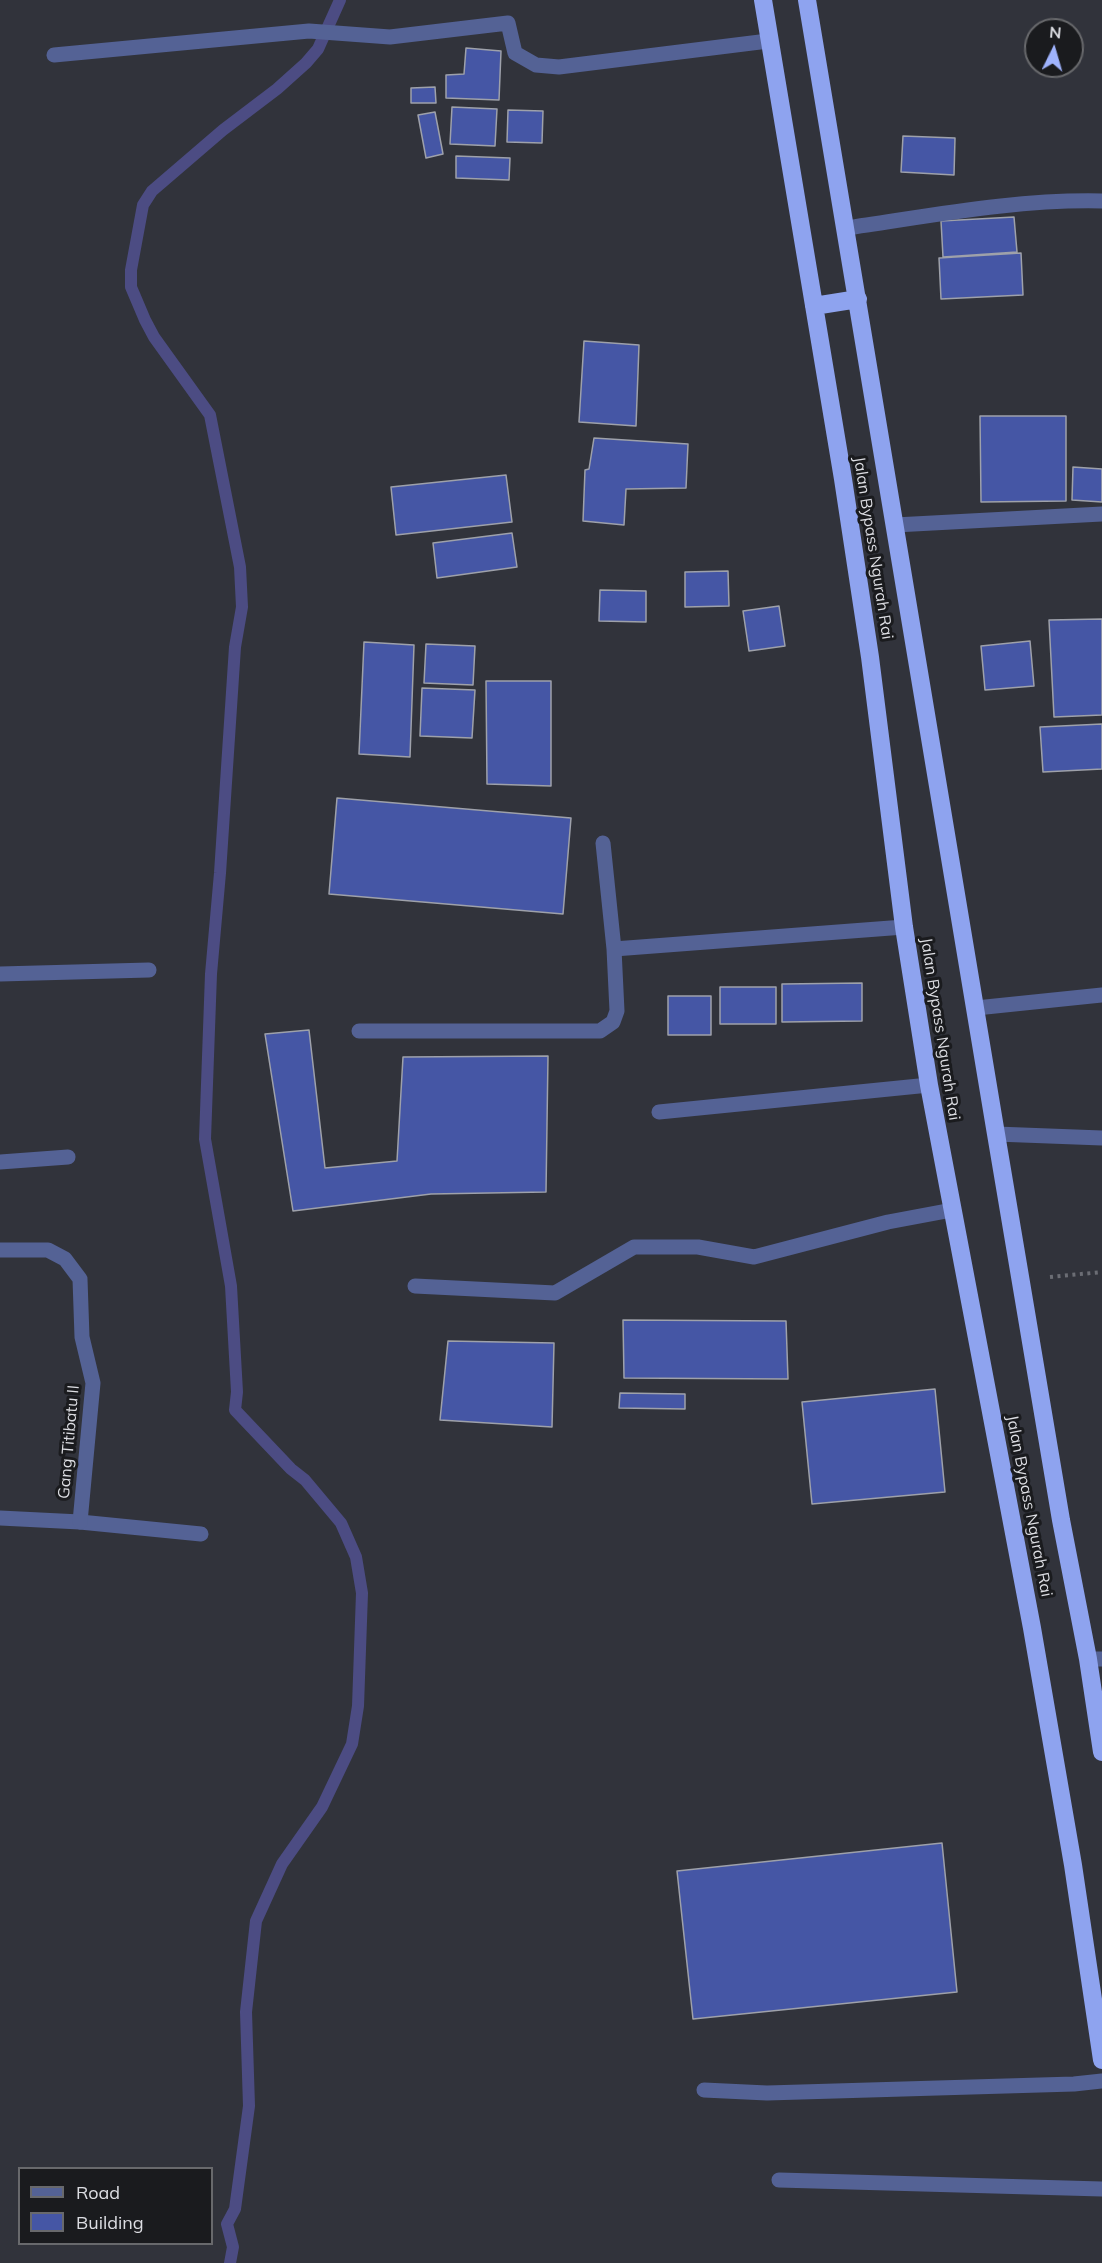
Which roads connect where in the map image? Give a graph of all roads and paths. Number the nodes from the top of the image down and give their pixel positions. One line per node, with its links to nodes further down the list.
1 (763, 0): 3 (highway, Jalan Bypass Ngurah Rai)
2 (807, 0): 6 (highway, Jalan Bypass Ngurah Rai)
3 (768, 41): 4 (street); 8 (highway, Jalan Bypass Ngurah Rai)
4 (54, 54)
5 (1102, 201): 6 (street)
6 (846, 228): 7 (highway, Jalan Bypass Ngurah Rai)
7 (858, 299): 8 (highway); 10 (highway, Jalan Bypass Ngurah Rai)
8 (814, 306): 12 (highway, Jalan Bypass Ngurah Rai)
9 (1102, 514): 10 (street)
10 (895, 525): 17 (highway, Jalan Bypass Ngurah Rai)
11 (603, 843): 13 (street)
12 (904, 927): 13 (street); 19 (highway, Jalan Bypass Ngurah Rai)
13 (614, 949): 18 (street)
14 (149, 970): 15 (street)
15 (0, 974)
16 (1102, 995): 17 (street)
17 (976, 1008): 21 (highway, Jalan Bypass Ngurah Rai)
18 (359, 1031)
19 (929, 1085): 20 (street); 25 (highway, Jalan Bypass Ngurah Rai)
20 (659, 1112)
21 (996, 1134): 22 (street); 28 (highway, Jalan Bypass Ngurah Rai)
22 (1102, 1138)
23 (68, 1157): 24 (street)
24 (0, 1161)
25 (951, 1210): 29 (street); 35 (highway, Jalan Bypass Ngurah Rai)
26 (0, 1250): 31 (street, Gang Titibatu II)
27 (1102, 1272): 28 (path)
28 (1022, 1280): 33 (highway, Jalan Bypass Ngurah Rai)
29 (415, 1286)
30 (0, 1518): 31 (street)
31 (80, 1522): 32 (street)
32 (201, 1534)
33 (1095, 1659): 34 (highway, Jalan Bypass Ngurah Rai)
34 (1102, 1752)
35 (1102, 2060)
36 (1102, 2081): 37 (street)
37 (704, 2090)
38 (779, 2180): 39 (street)
39 (1102, 2189)

